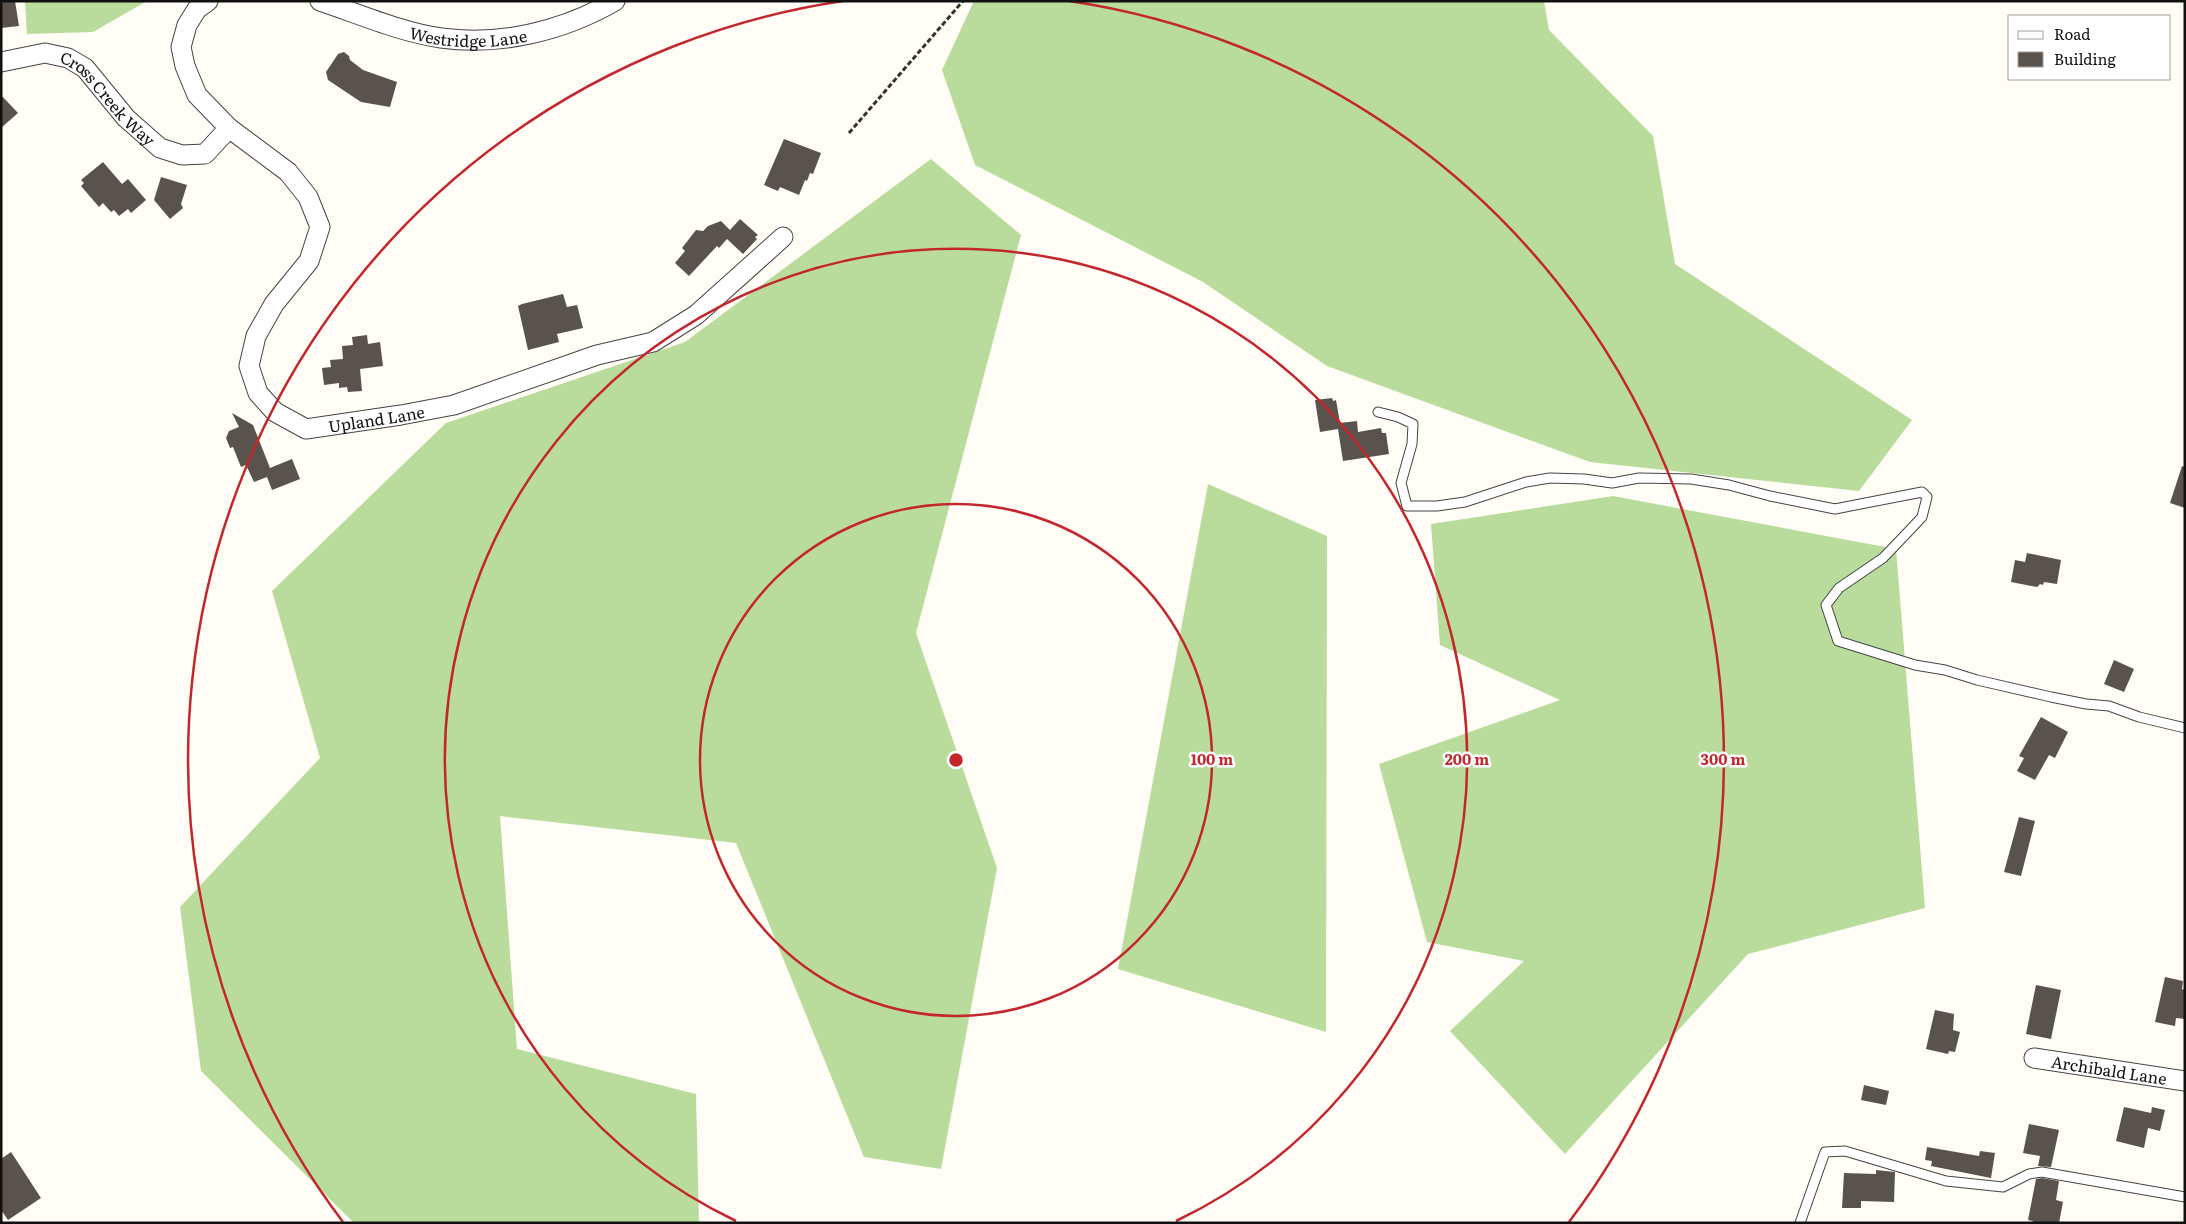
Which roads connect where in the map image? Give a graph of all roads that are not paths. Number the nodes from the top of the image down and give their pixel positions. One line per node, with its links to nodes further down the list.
1 (208, 1): 5 (street)
2 (320, 1): 3 (street, Westridge Lane)
3 (615, 1)
4 (1, 62): 5 (street, Cross Creek Way)
5 (230, 128): 6 (street, Upland Lane)
6 (783, 237)
7 (1378, 412): 8 (lane)
8 (2185, 728)
9 (2034, 1058): 10 (street, Archibald Lane)
10 (2185, 1081)
11 (2185, 1197): 12 (lane)
12 (1800, 1223)

